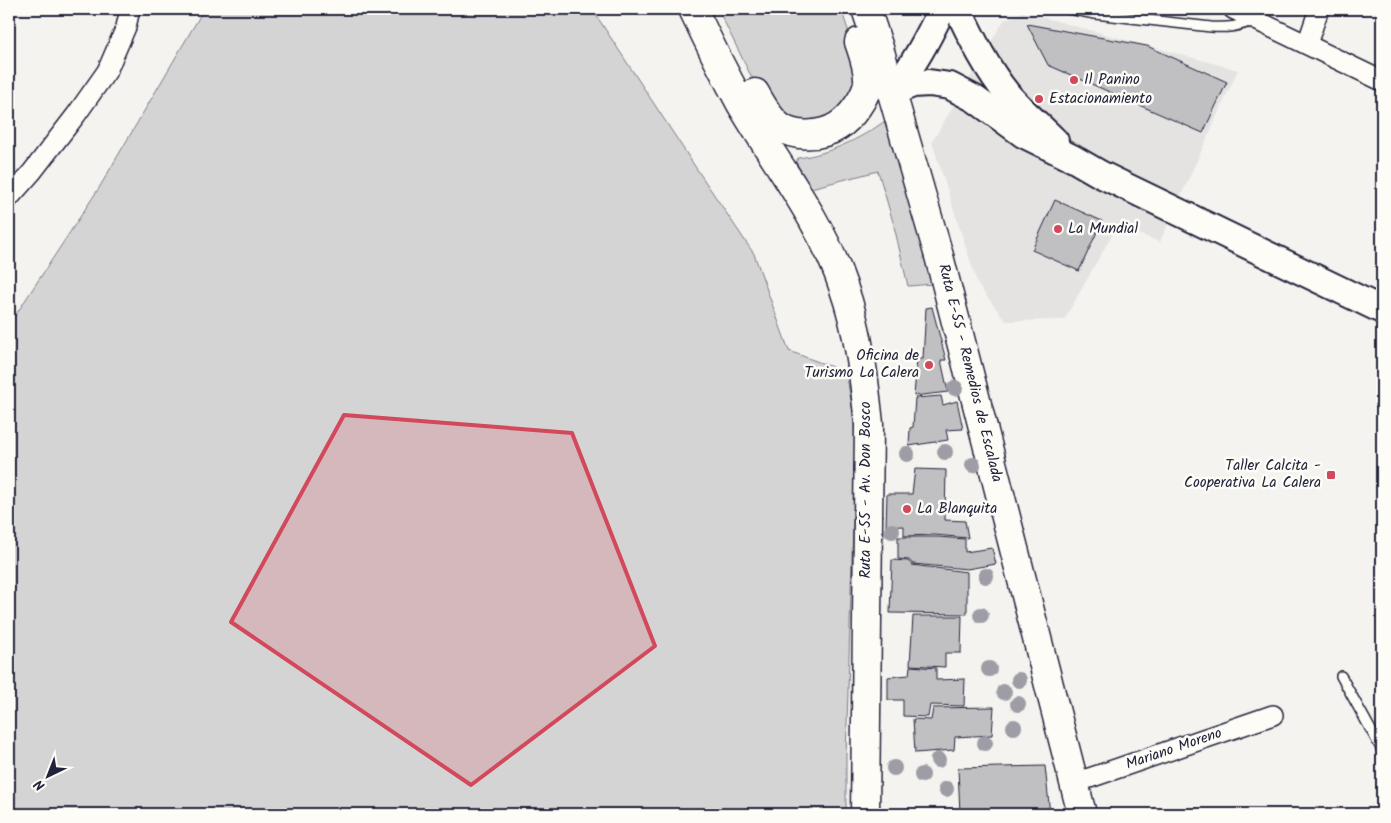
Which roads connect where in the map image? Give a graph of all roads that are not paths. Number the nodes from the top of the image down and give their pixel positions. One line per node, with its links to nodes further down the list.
1 (130, 9): 16 (street)
2 (693, 9): 11 (main road, Ruta E-55 - Av. Don Bosco)
3 (864, 9): 13 (main road, Ruta E-55 - Remedios de Escalada); 14 (main road)
4 (942, 9): 13 (street)
5 (958, 9): 15 (street)
6 (1069, 9): 9 (lane)
7 (1233, 9): 9 (street)
8 (1319, 9): 10 (street)
9 (1254, 20): 10 (street)
10 (1307, 44): 12 (street)
11 (722, 69): 14 (main road); 22 (main road, Ruta E-55 - Av. Don Bosco)
12 (1382, 81)
13 (894, 100): 14 (main road); 15 (street); 21 (main road, Ruta E-55 - Remedios de Escalada)
14 (839, 126)
15 (1074, 159): 17 (street)
16 (9, 198)
17 (1382, 310)
18 (1341, 676): 20 (lane)
19 (1273, 715): 21 (street, Mariano Moreno)
20 (1382, 750)
21 (1075, 783): 23 (main road, Ruta E-55 - Remedios de Escalada)
22 (864, 814)
23 (1082, 814)

